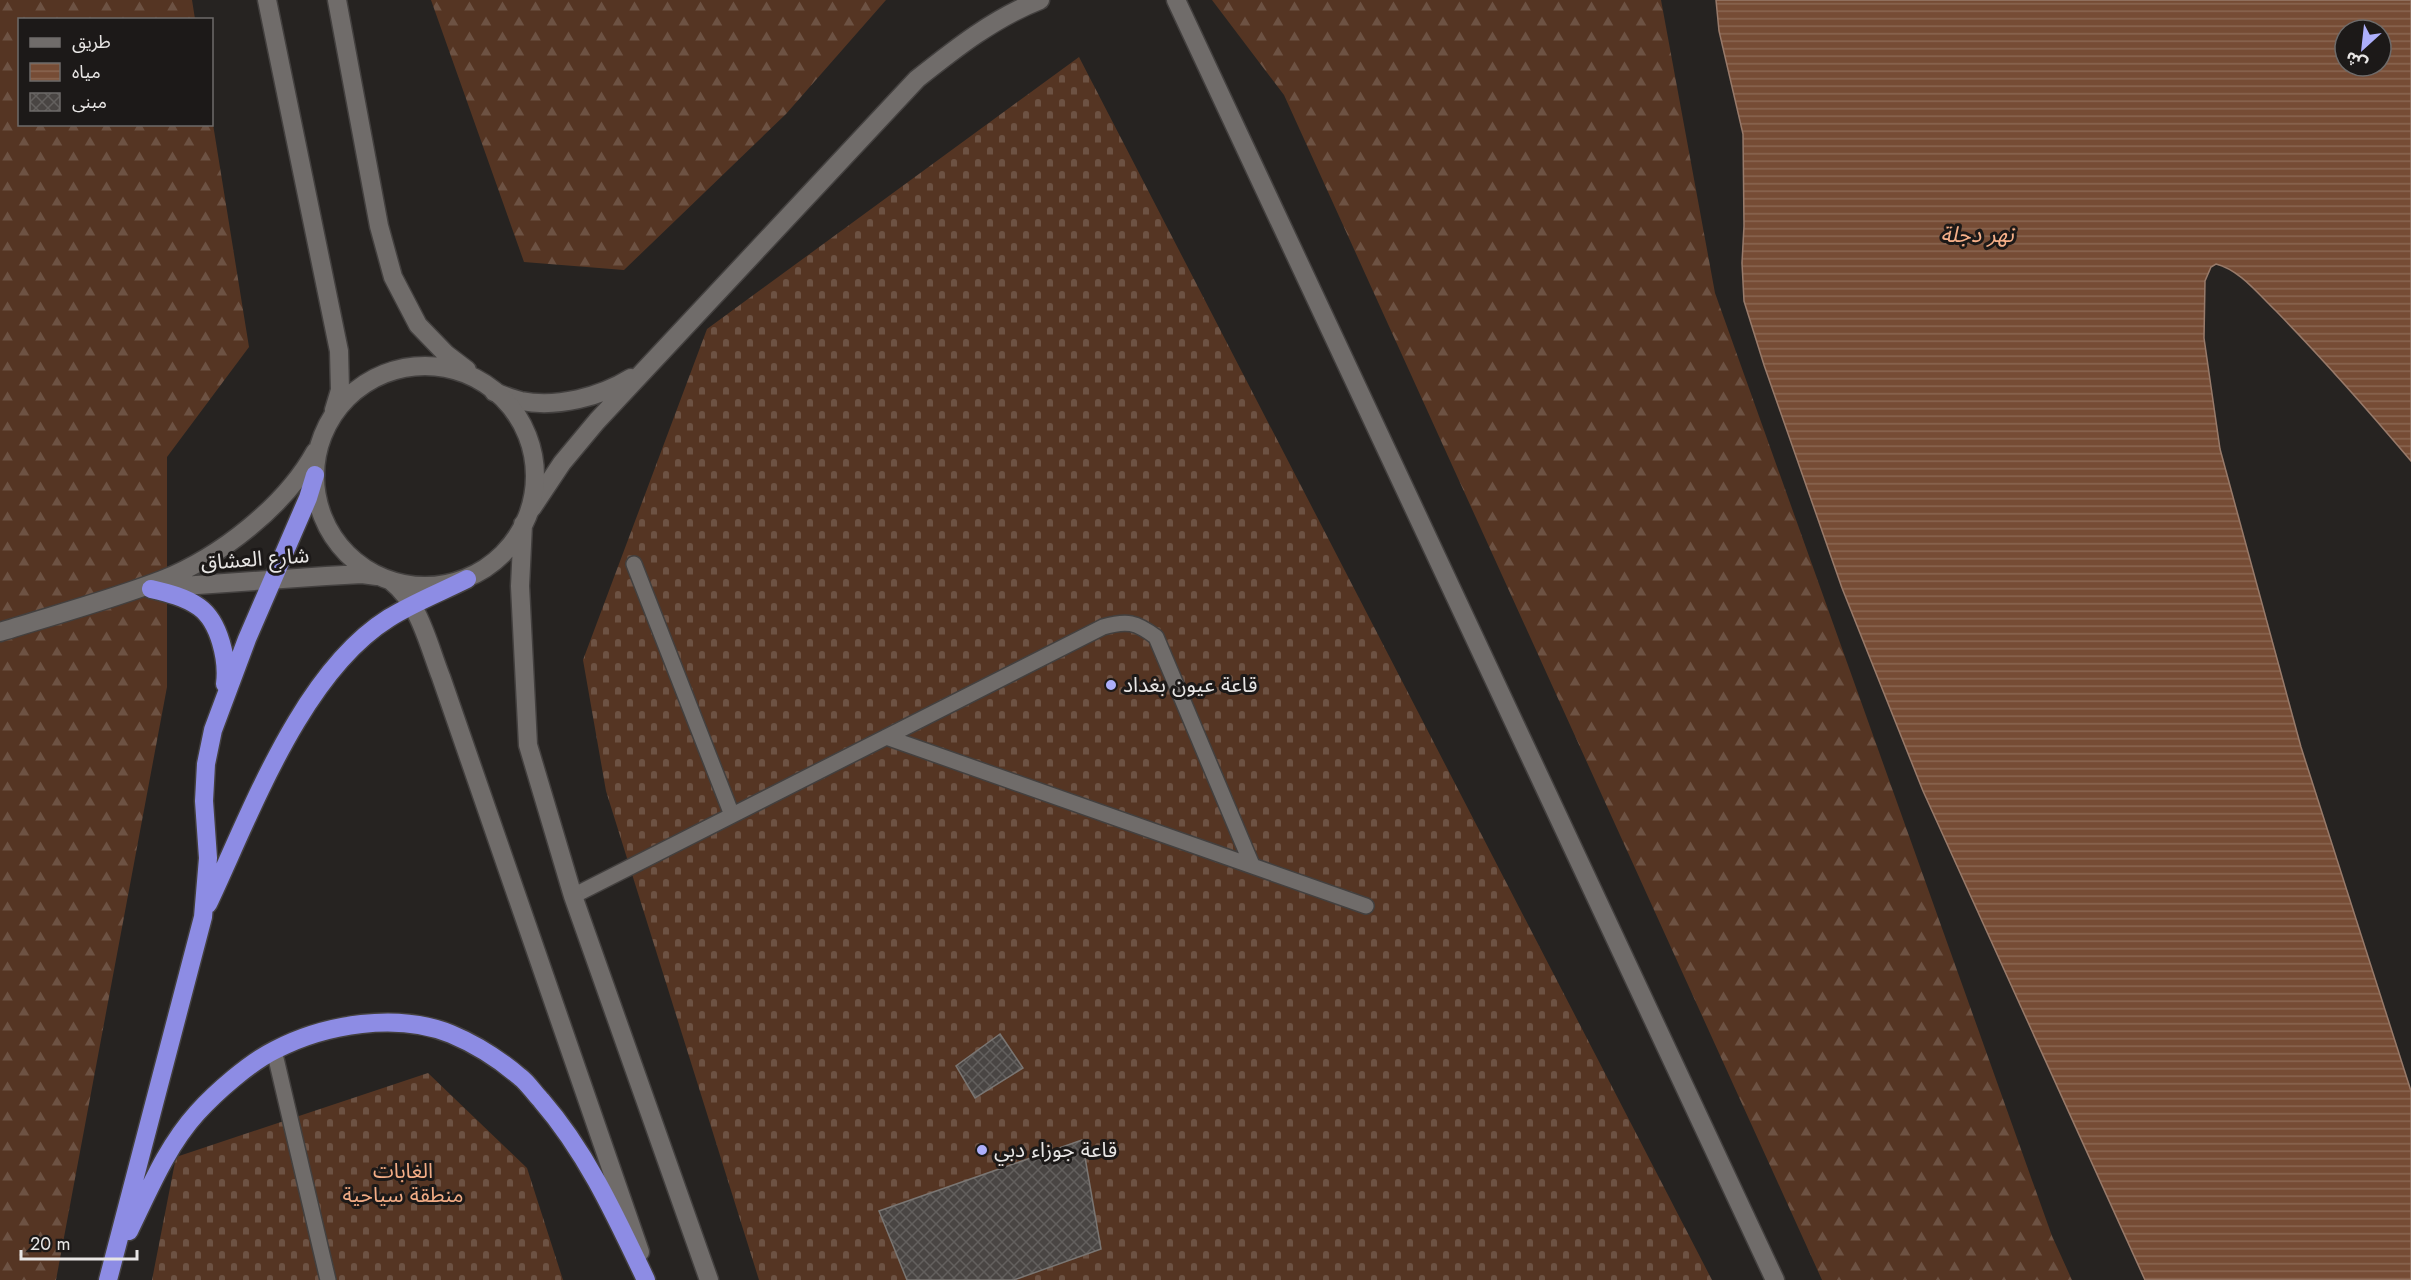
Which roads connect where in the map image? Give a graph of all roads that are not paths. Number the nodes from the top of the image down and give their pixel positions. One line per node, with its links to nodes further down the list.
1 (267, 0): 7 (main road)
2 (337, 0): 6 (main road)
3 (1040, 0): 5 (main road)
4 (1176, 0): 31 (main road)
5 (650, 366): 6 (main road); 10 (main road, شارع العشاق)
6 (488, 387): 7 (main road); 10 (main road)
7 (332, 417): 8 (main road)
8 (319, 445): 9 (main road); 16 (main road, شارع العشاق)
9 (315, 474): 12 (highway); 13 (main road)
10 (527, 516): 14 (main road, شارع العشاق); 23 (main road)
11 (634, 564): 21 (lane)
12 (273, 579): 13 (main road, شارع العشاق); 15 (main road, شارع العشاق); 19 (highway)
13 (387, 579): 14 (main road, شارع العشاق); 17 (main road)
14 (467, 579): 17 (highway)
15 (151, 589): 16 (main road, شارع العشاق); 19 (highway)
16 (131, 590): 18 (main road, شارع العشاق)
17 (414, 606): 25 (highway); 29 (main road)
18 (0, 632)
19 (222, 704): 25 (highway)
20 (886, 737): 21 (lane); 22 (lane); 22 (lane)
21 (732, 815): 23 (lane)
22 (1252, 865): 24 (lane)
23 (573, 896): 30 (main road)
24 (1366, 906)
25 (202, 917): 27 (highway)
26 (274, 1050): 27 (highway); 28 (lane); 29 (highway)
27 (110, 1280)
28 (328, 1280)
29 (648, 1280)
30 (709, 1280)
31 (1775, 1280)

